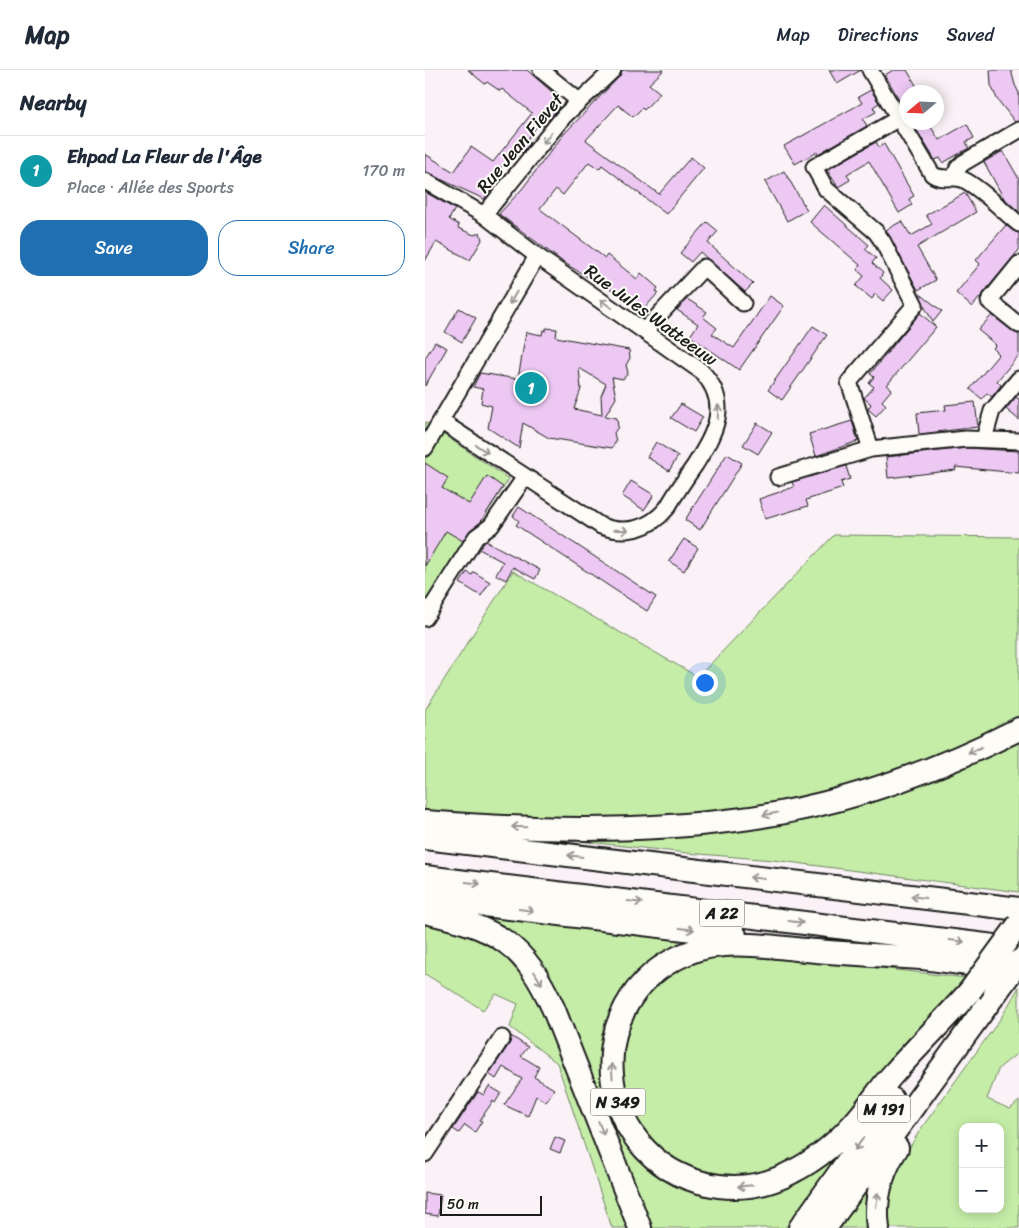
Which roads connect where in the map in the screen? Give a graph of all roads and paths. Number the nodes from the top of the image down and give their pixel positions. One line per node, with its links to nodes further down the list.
1 (541, 70): 4 (street)
2 (613, 70): 4 (street, Rue Jean Fievet)
3 (871, 70): 5 (street)
4 (579, 101): 10 (street, Rue Jean Fievet, one-way to 10)
5 (899, 118): 22 (street)
6 (906, 130): 8 (street)
7 (1019, 130): 8 (street)
8 (954, 177): 11 (street)
9 (425, 181): 10 (street, Rue Jean Fievet)
10 (484, 215): 12 (street, Rue Jules Watteeuw)
11 (1019, 224)
12 (537, 256): 16 (street, Rue Jules Watteeuw, one-way to 12); 18 (street, one-way to 18)
13 (1019, 264): 15 (street)
14 (743, 303): 16 (street)
15 (1019, 325)
16 (644, 331): 23 (street, Rue Jules Watteeuw, one-way to 16)
17 (1019, 379): 19 (street)
18 (442, 422): 21 (street); 23 (street, Rue Jules Watteeuw, one-way to 23)
19 (984, 439): 20 (street); 22 (street)
20 (1019, 441)
21 (425, 448)
22 (871, 449): 24 (street)
23 (525, 477): 25 (street)
24 (779, 477)
25 (425, 618)
26 (1019, 730): 27 (highway, one-way to 27)
27 (425, 822)
28 (425, 838): 31 (highway, A 22, one-way to 28)
29 (425, 877): 34 (highway, A 22, one-way to 34)
30 (425, 898): 35 (highway, one-way to 35)
31 (1019, 909)
32 (425, 912): 42 (highway, one-way to 42)
33 (1019, 924): 38 (highway, M 191, bridge)
34 (1019, 949)
35 (923, 958): 37 (highway); 38 (highway, N 349, one-way to 35)
36 (1019, 961): 39 (highway, M 191, bridge)
37 (1019, 970)
38 (970, 991): 43 (highway, M 191, one-way to 43)
39 (995, 994): 44 (highway, M 191); 45 (highway, one-way to 39)
40 (502, 1038): 41 (street)
41 (425, 1154)
42 (640, 1228)
43 (800, 1228)
44 (825, 1228)
45 (878, 1228)

